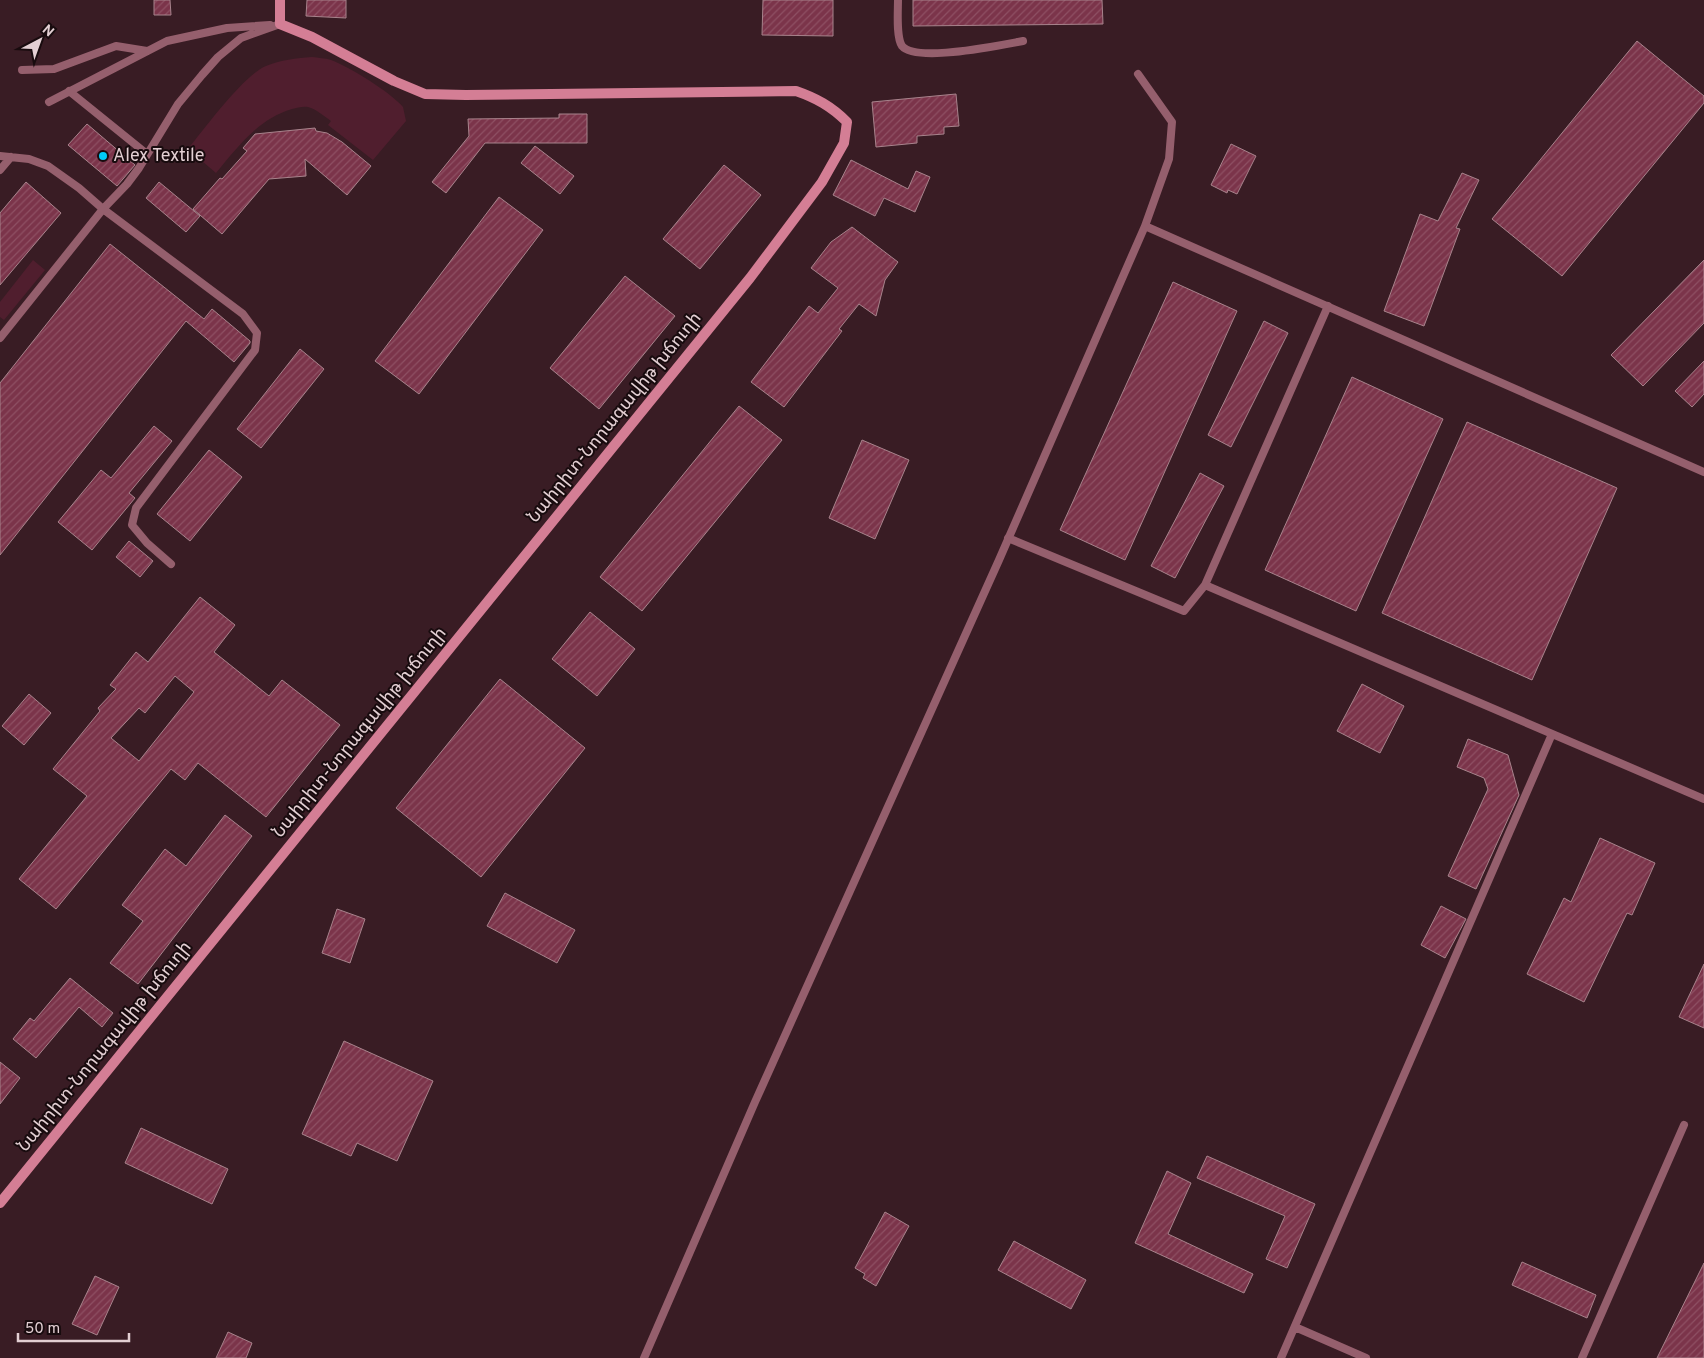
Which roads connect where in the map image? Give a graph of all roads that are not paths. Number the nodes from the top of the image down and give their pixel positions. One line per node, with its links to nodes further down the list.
1 (280, 0): 3 (street)
2 (898, 0): 4 (lane)
3 (280, 24): 5 (lane); 10 (lane); 25 (street, Նաիրիտ-Նորագավիթ խճուղի)
4 (1023, 41)
5 (148, 51): 6 (lane); 8 (lane)
6 (22, 70)
7 (1138, 74): 15 (lane)
8 (69, 91): 9 (lane); 10 (lane)
9 (49, 102)
10 (147, 154): 14 (lane)
11 (0, 156): 12 (lane)
12 (10, 157): 13 (lane); 14 (lane)
13 (0, 170)
14 (103, 209): 17 (lane); 20 (lane)
15 (1145, 226): 16 (lane); 19 (lane)
16 (1328, 306): 18 (lane); 21 (lane)
17 (0, 338)
18 (1704, 472)
19 (1008, 538): 21 (lane); 27 (lane)
20 (171, 564)
21 (1205, 585): 22 (lane)
22 (1552, 734): 23 (lane); 26 (lane)
23 (1704, 798)
24 (1684, 1125): 30 (lane)
25 (0, 1203)
26 (1295, 1327): 28 (lane); 29 (lane)
27 (644, 1358)
28 (1281, 1358)
29 (1366, 1358)
30 (1582, 1358)

